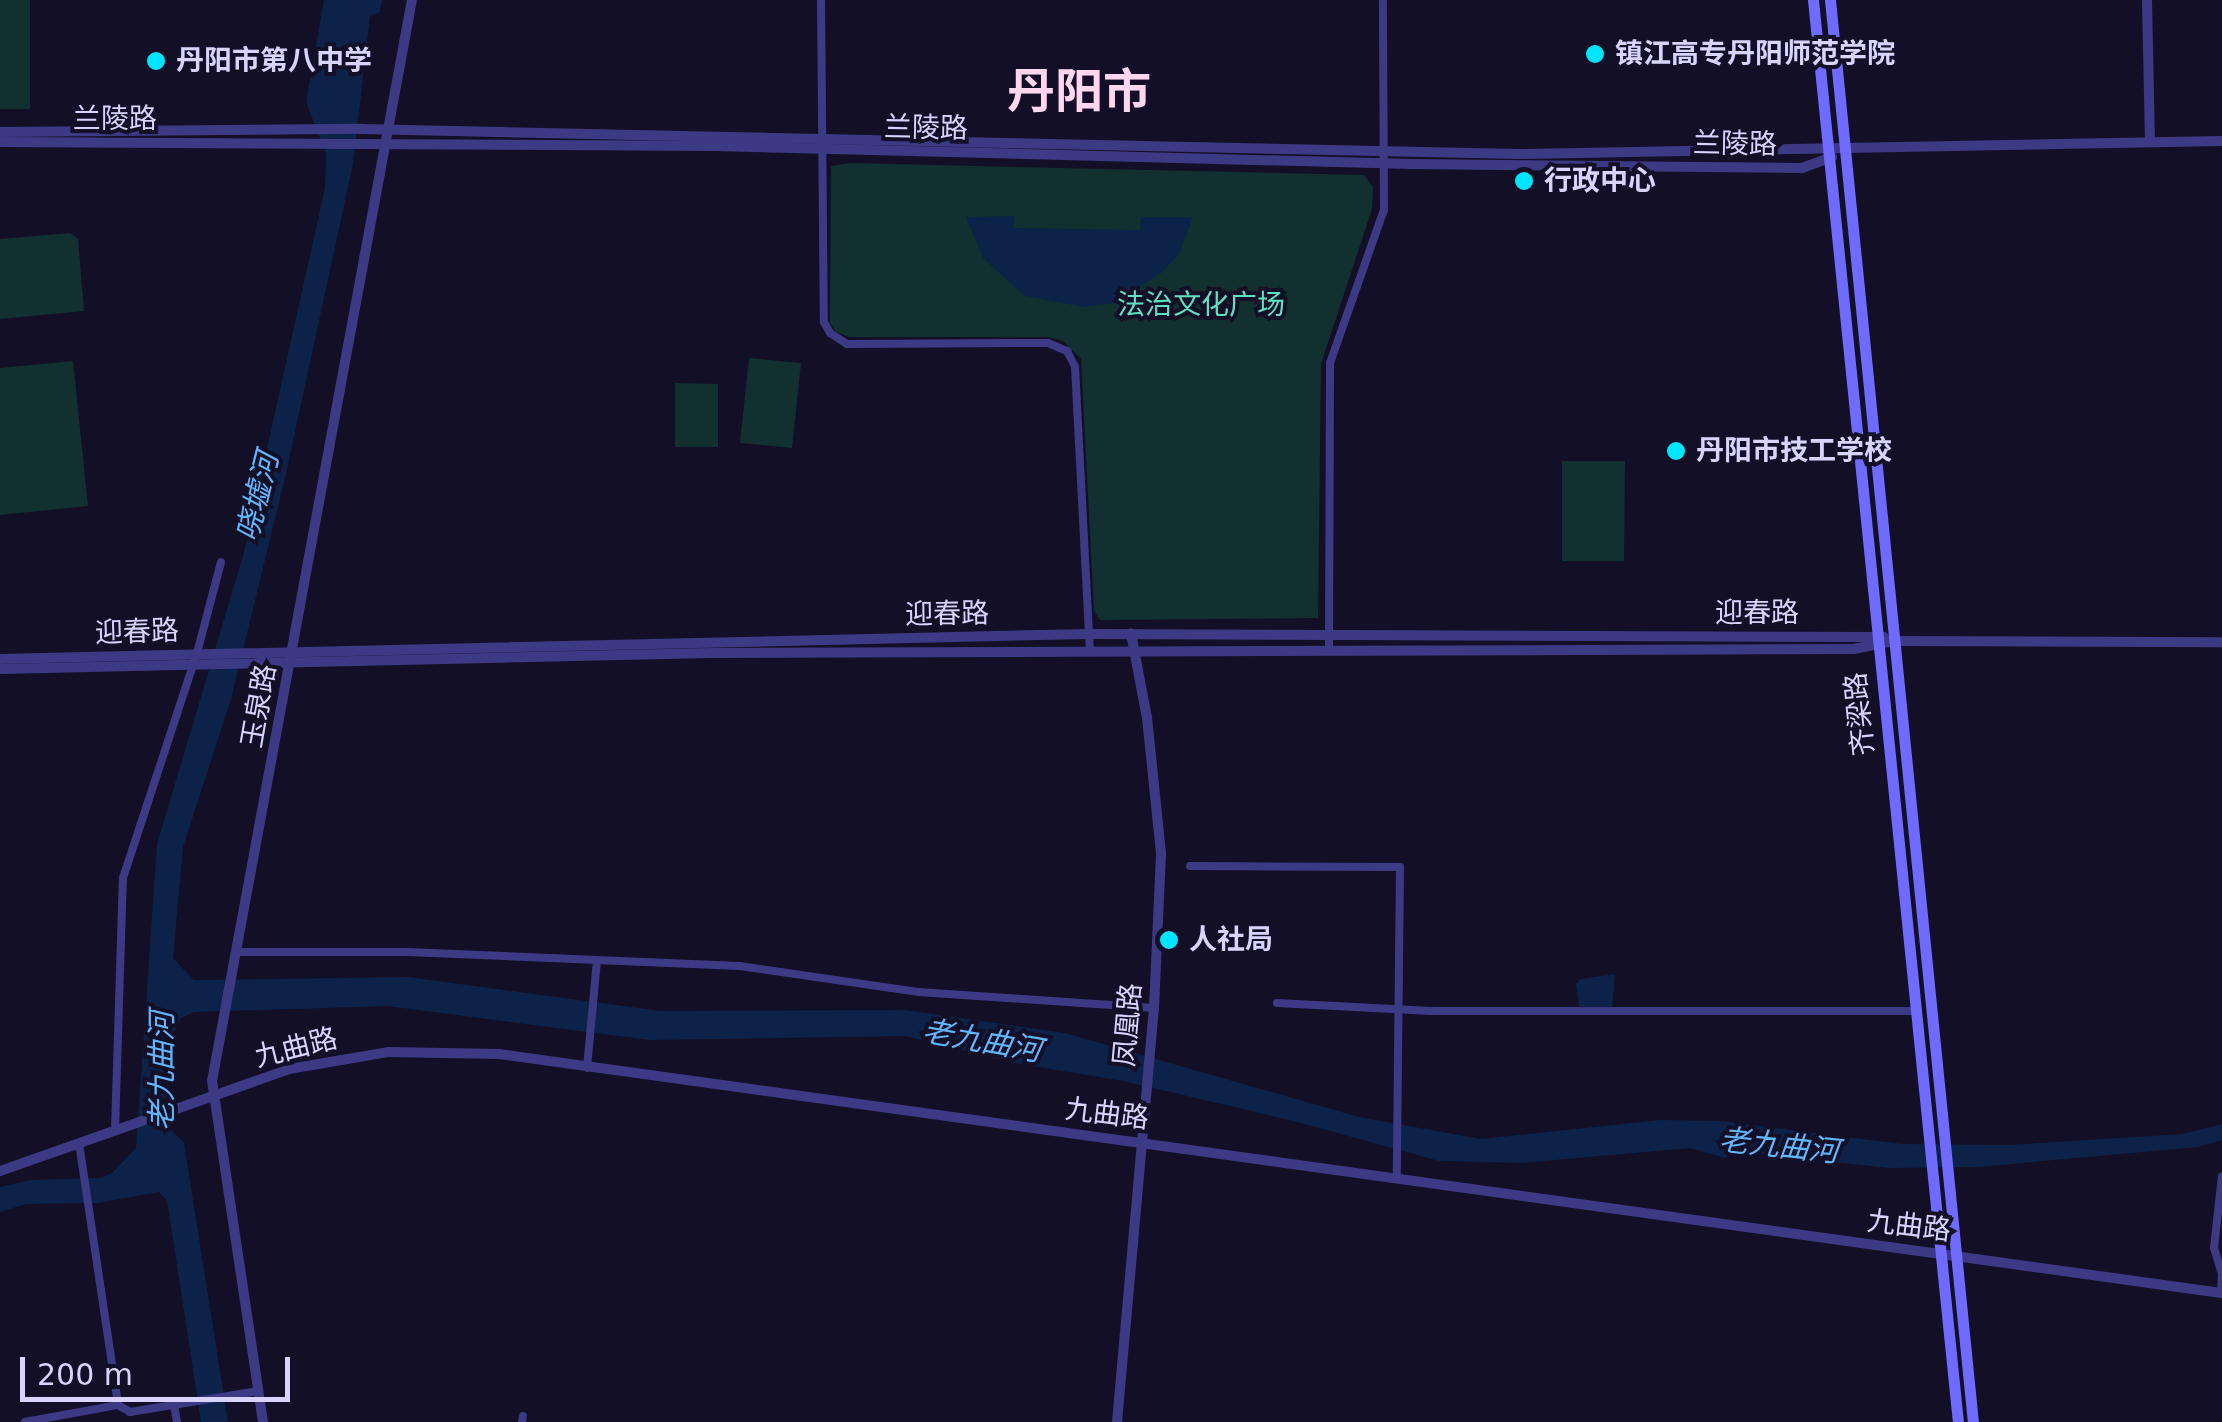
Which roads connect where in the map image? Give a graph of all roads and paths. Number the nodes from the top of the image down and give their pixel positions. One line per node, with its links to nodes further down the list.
1 (412, 0): 7 (street, 玉泉路)
2 (821, 0): 14 (street)
3 (1383, 0): 17 (street)
4 (1814, 0): 16 (main road, 齐梁路)
5 (1830, 0): 15 (main road, 齐梁路)
6 (2147, 0): 13 (street)
7 (388, 129): 9 (street, 兰陵路); 12 (street, 玉泉路); 14 (street, 兰陵路)
8 (0, 132): 9 (street, 兰陵路)
9 (314, 136): 11 (street, 兰陵路); 12 (street, 兰陵路)
10 (2222, 141): 13 (street, 兰陵路)
11 (0, 142)
12 (385, 142): 14 (street, 兰陵路); 28 (street, 玉泉路)
13 (2150, 142): 15 (street, 兰陵路)
14 (822, 143): 17 (street, 兰陵路); 20 (street)
15 (1845, 147): 16 (street, 兰陵路); 23 (main road, 齐梁路)
16 (1829, 154): 17 (street, 兰陵路); 22 (main road, 齐梁路)
17 (1384, 156): 21 (street)
18 (222, 562): 29 (street)
19 (1131, 633): 20 (street, 迎春路); 21 (street, 迎春路); 26 (street, 凤凰路)
20 (1089, 634): 25 (street); 28 (street, 迎春路)
21 (1329, 638): 22 (street, 迎春路); 27 (street)
22 (1878, 641): 23 (street, 迎春路); 27 (street, 迎春路); 34 (main road, 齐梁路)
23 (1894, 641): 24 (street, 迎春路); 33 (main road, 齐梁路)
24 (2222, 642)
25 (1090, 650): 26 (street, 迎春路); 28 (street, 迎春路)
26 (1134, 650): 27 (street, 迎春路); 38 (street, 凤凰路)
27 (1329, 651)
28 (290, 656): 29 (street, 迎春路); 35 (street, 玉泉路)
29 (201, 658): 30 (street, 迎春路); 31 (street, 迎春路); 43 (street)
30 (0, 659)
31 (0, 669)
32 (1190, 866): 39 (street)
33 (1922, 915): 34 (main road); 50 (main road, 齐梁路)
34 (1906, 916): 40 (main road, 齐梁路)
35 (236, 952): 36 (street); 42 (street, 玉泉路)
36 (597, 960): 38 (street); 41 (street)
37 (1277, 1003): 39 (street)
38 (1154, 1008): 44 (street, 凤凰路)
39 (1399, 1008): 40 (street); 48 (street)
40 (1916, 1011): 49 (main road, 齐梁路)
41 (587, 1068): 42 (street, 九曲路); 44 (street, 九曲路)
42 (213, 1096): 43 (street, 九曲路); 52 (street, 玉泉路)
43 (115, 1130): 45 (street, 九曲路)
44 (1142, 1141): 48 (street, 九曲路); 58 (street, 凤凰路)
45 (80, 1143): 46 (street, 九曲路); 54 (street)
46 (0, 1171)
47 (2222, 1176): 51 (street)
48 (1397, 1177): 49 (street, 九曲路)
49 (1940, 1252): 50 (street, 九曲路); 59 (main road, 齐梁路)
50 (1956, 1254): 51 (street, 九曲路); 60 (main road, 齐梁路)
51 (2221, 1292)
52 (258, 1391): 53 (street); 57 (street, 玉泉路)
53 (174, 1405): 54 (street); 56 (street)
54 (118, 1406): 55 (street)
55 (26, 1422)
56 (176, 1422)
57 (264, 1422)
58 (1117, 1422)
59 (1958, 1422)
60 (1973, 1422)

